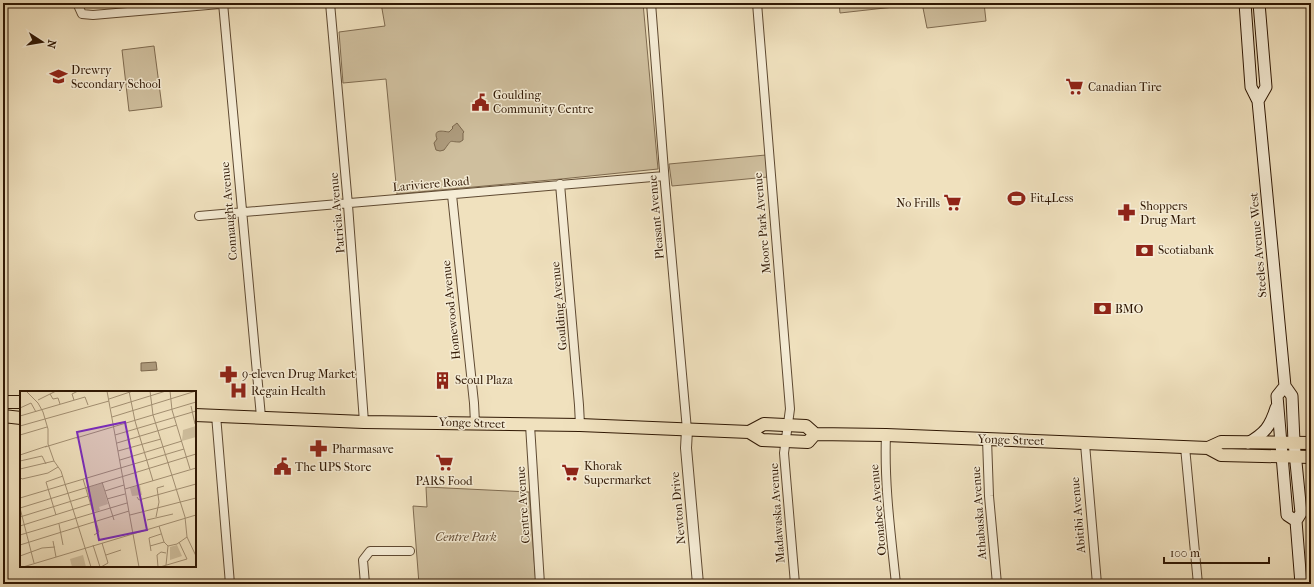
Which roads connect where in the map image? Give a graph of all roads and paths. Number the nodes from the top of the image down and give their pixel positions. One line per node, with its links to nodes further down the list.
1 (77, 3): 2 (street)
2 (223, 3): 3 (street); 16 (street, Connaught Avenue)
3 (231, 3)
4 (330, 3): 15 (street, Patricia Avenue)
5 (651, 3): 12 (street, Pleasant Avenue)
6 (757, 3): 31 (street, Moore Park Avenue)
7 (1245, 3): 10 (main road, Steeles Avenue West)
8 (1259, 3): 9 (main road, Steeles Avenue West)
9 (1260, 29): 10 (main road); 11 (main road, Steeles Avenue West)
10 (1247, 30): 11 (main road, Steeles Avenue West)
11 (1258, 101): 18 (main road, Steeles Avenue West)
12 (664, 176): 13 (street, Lariviere Road); 32 (street, Pleasant Avenue)
13 (560, 184): 14 (street, Lariviere Road); 30 (street, Goulding Avenue)
14 (452, 195): 15 (street, Lariviere Road); 28 (street, Homewood Avenue)
15 (348, 204): 16 (street, Lariviere Road); 27 (street, Patricia Avenue)
16 (241, 213): 17 (street, Lariviere Road); 25 (street, Connaught Avenue)
17 (199, 216)
18 (1285, 386): 21 (main road, Steeles Avenue West); 39 (main road, Steeles Avenue West)
19 (3, 402): 20 (main road)
20 (20, 402)
21 (1278, 404): 38 (main road); 40 (main road, Steeles Avenue West)
22 (196, 415): 23 (main road, Yonge Street)
23 (216, 415): 25 (main road, Yonge Street); 50 (street)
24 (3, 416): 26 (main road)
25 (261, 417): 27 (main road, Yonge Street)
26 (20, 418)
27 (364, 422): 28 (main road, Yonge Street)
28 (475, 423): 29 (main road, Yonge Street)
29 (530, 425): 30 (main road, Yonge Street); 52 (street, Centre Avenue)
30 (580, 425): 32 (main road, Yonge Street)
31 (787, 425): 33 (main road, Yonge Street); 34 (main road, Yonge Street); 37 (street, Moore Park Avenue)
32 (687, 430): 33 (main road, Yonge Street); 53 (street, Newton Drive)
33 (749, 432): 37 (main road, Yonge Street)
34 (815, 434): 35 (main road, Yonge Street); 37 (main road, Yonge Street)
35 (886, 435): 36 (main road, Yonge Street); 55 (street, Otonabee Avenue)
36 (987, 439): 42 (main road, Yonge Street); 56 (street, Athabaska Avenue)
37 (785, 441): 54 (street, Madawaska Avenue)
38 (1248, 442): 40 (main road, Yonge Street); 44 (main road, Yonge Street)
39 (1294, 442): 40 (main road, Yonge Street); 41 (main road, Yonge Street); 46 (main road, Steeles Avenue West)
40 (1281, 443): 45 (main road, Steeles Avenue West)
41 (1311, 443)
42 (1085, 444): 43 (main road, Yonge Street); 57 (street, Abitibi Avenue)
43 (1185, 447): 44 (main road, Yonge Street); 58 (street)
44 (1208, 448): 45 (main road, Yonge Street)
45 (1283, 456): 46 (main road, Yonge Street); 48 (main road, Steeles Avenue West)
46 (1296, 456): 47 (main road, Yonge Street); 48 (main road, Steeles Avenue West)
47 (1311, 457)
48 (1296, 522): 59 (main road)
49 (410, 551): 51 (street)
50 (230, 584)
51 (365, 584)
52 (540, 584)
53 (698, 584)
54 (795, 584)
55 (896, 584)
56 (997, 584)
57 (1097, 584)
58 (1198, 584)
59 (1301, 584)

